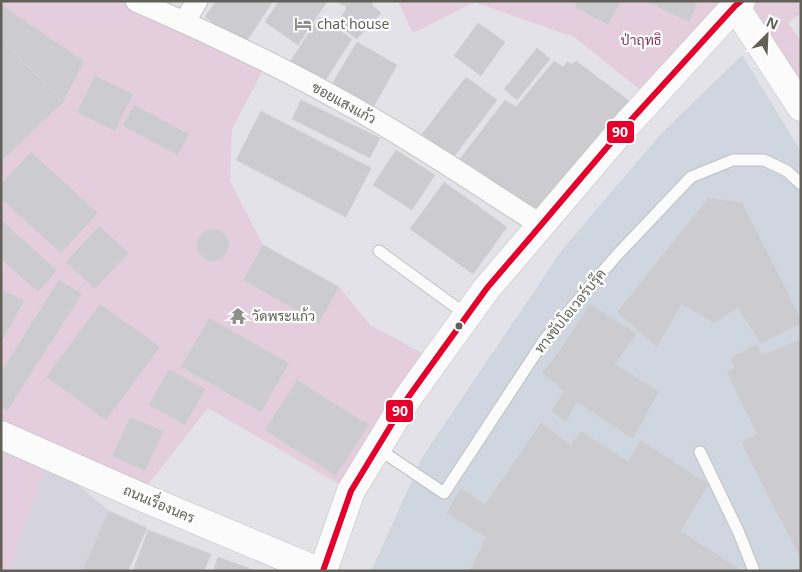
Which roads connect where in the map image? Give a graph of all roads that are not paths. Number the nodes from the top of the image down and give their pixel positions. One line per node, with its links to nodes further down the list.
1 (136, 1): 4 (street, ซอยแสงแก้ว)
2 (197, 1): 4 (street)
3 (734, 3): 5 (street); 7 (street)
4 (184, 22): 7 (street, ซอยแสงแก้ว)
5 (801, 106)
6 (801, 184): 11 (lane, ทางขับโอเวอร์บรุ๊ค)
7 (541, 225): 9 (street)
8 (379, 251): 9 (lane)
9 (468, 316): 11 (street)
10 (1, 435): 13 (street, ถนนเรื่องนคร)
11 (377, 448): 14 (street)
12 (700, 452): 15 (lane)
13 (318, 571)
14 (323, 571)
15 (754, 571)

